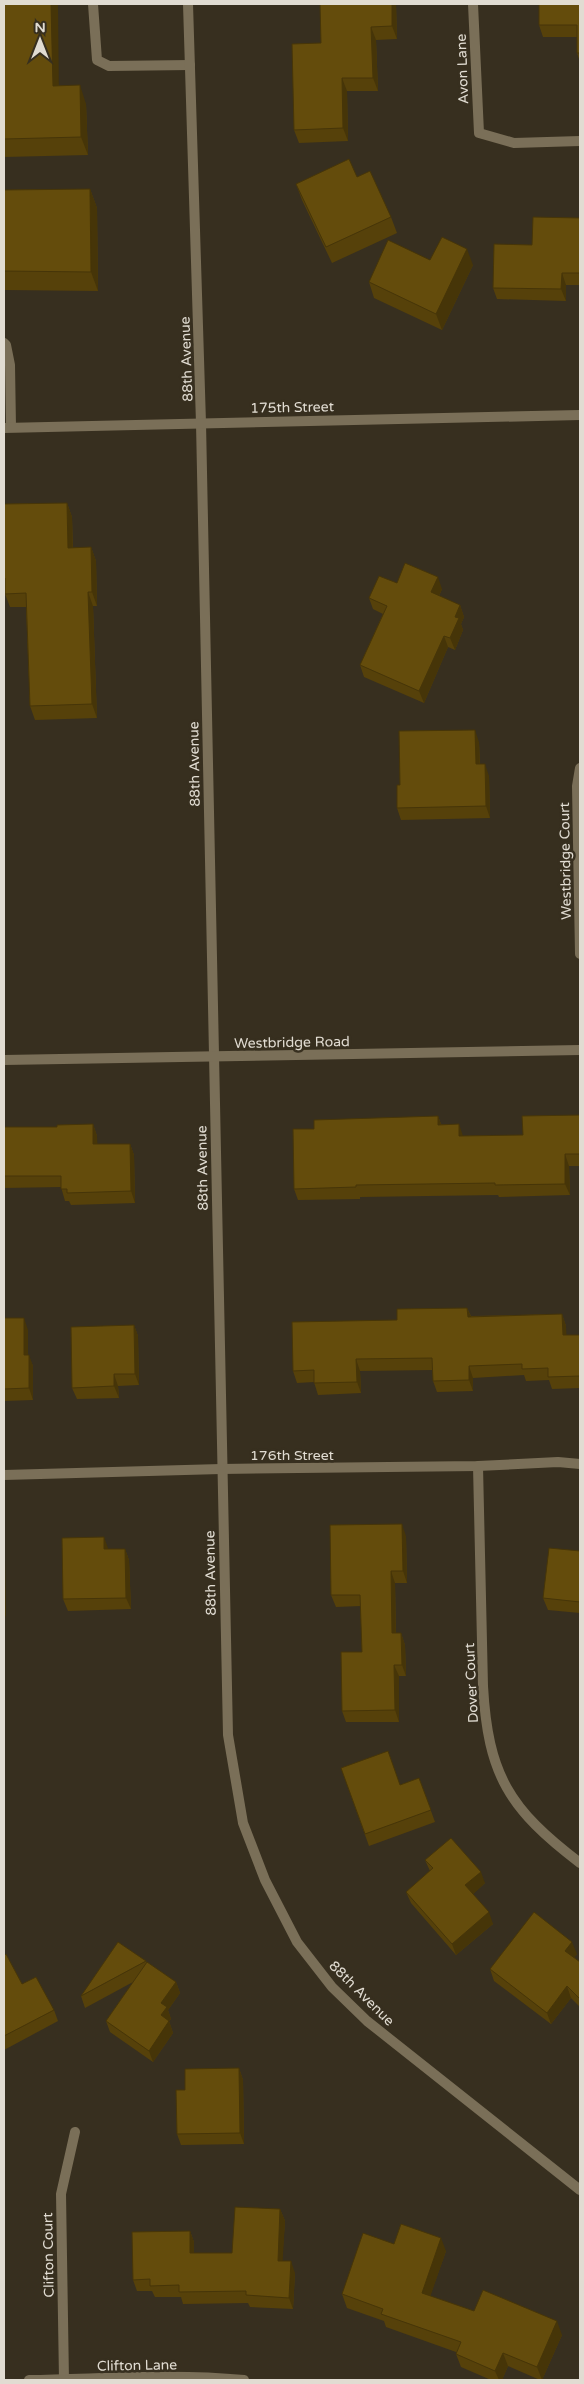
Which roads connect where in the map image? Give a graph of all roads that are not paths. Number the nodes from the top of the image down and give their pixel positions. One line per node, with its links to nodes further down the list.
1 (94, 4): 4 (street)
2 (188, 4): 4 (street, 88th Avenue)
3 (474, 4): 5 (street, Avon Lane)
4 (190, 65): 8 (street, 88th Avenue)
5 (580, 141)
6 (4, 343): 9 (street)
7 (580, 414): 8 (street, 175th Street)
8 (201, 423): 9 (street, 175th Street); 13 (street, 88th Avenue)
9 (7, 428)
10 (580, 768): 11 (street, Westbridge Court)
11 (580, 954)
12 (580, 1050): 13 (street, Westbridge Road)
13 (214, 1057): 14 (street, Westbridge Road); 17 (street, 88th Avenue)
14 (4, 1060)
15 (580, 1464): 16 (street, 176th Street)
16 (478, 1466): 17 (street, 176th Street); 19 (street, Dover Court)
17 (221, 1469): 18 (street, 176th Street); 21 (street, 88th Avenue)
18 (4, 1475)
19 (580, 1862)
20 (75, 2132): 23 (street, Clifton Court)
21 (580, 2190)
22 (29, 2380): 23 (street, Clifton Lane)
23 (64, 2380): 24 (street, Clifton Lane)
24 (244, 2380)

